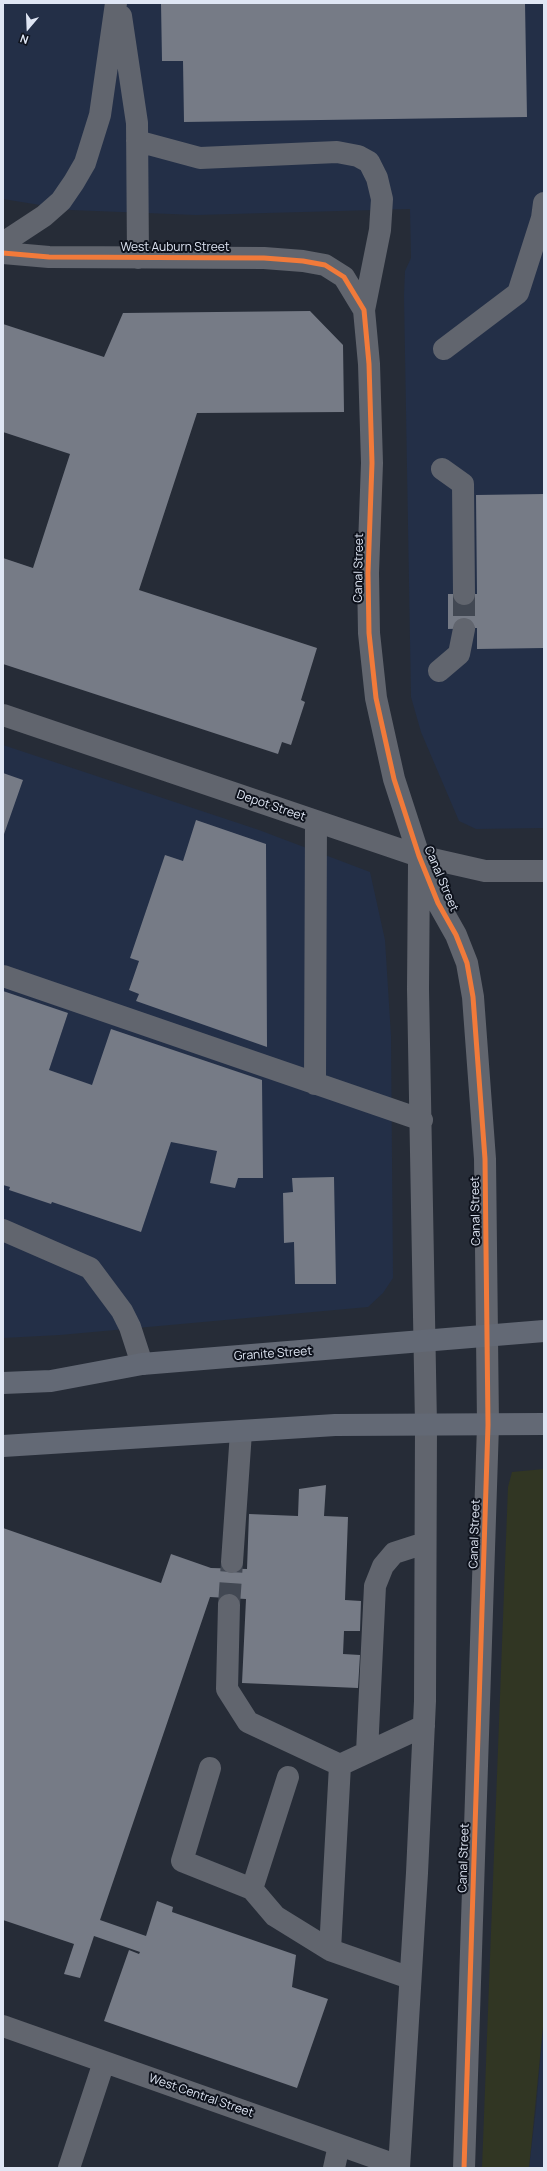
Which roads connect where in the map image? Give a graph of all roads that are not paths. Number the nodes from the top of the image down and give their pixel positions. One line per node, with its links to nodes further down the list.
1 (117, 3): 2 (street); 4 (street)
2 (137, 141): 6 (street); 8 (street)
3 (544, 203): 9 (street)
4 (3, 243)
5 (3, 254): 6 (street, West Auburn Street)
6 (138, 258): 7 (street, West Auburn Street)
7 (344, 277): 8 (street, Canal Street)
8 (364, 310): 16 (street, Canal Street)
9 (444, 349)
10 (442, 469): 11 (street)
11 (464, 594)
12 (464, 629): 13 (street)
13 (439, 671)
14 (3, 715): 15 (street, Depot Street)
15 (316, 821): 16 (street, Depot Street); 19 (street)
16 (419, 856): 17 (street, Depot Street); 20 (street, Canal Street); 23 (street, Canal Street)
17 (544, 871)
18 (3, 976): 19 (street)
19 (315, 1084): 20 (street)
20 (422, 1120): 24 (street, Canal Street)
21 (3, 1230): 25 (street)
22 (544, 1331): 23 (main road, Granite Street)
23 (486, 1336): 24 (main road, Granite Street); 29 (street, Canal Street)
24 (425, 1341): 25 (main road, Granite Street); 28 (street, Canal Street)
25 (142, 1364): 26 (main road, Granite Street)
26 (3, 1383)
27 (544, 1424): 29 (main road)
28 (426, 1425): 29 (main road); 30 (main road); 32 (street, Canal Street)
29 (488, 1425): 49 (street, Canal Street)
30 (241, 1432): 31 (main road); 33 (street)
31 (3, 1446)
32 (426, 1543): 35 (street, Canal Street); 36 (street)
33 (232, 1562)
34 (229, 1605): 37 (street)
35 (424, 1726): 36 (street); 42 (street, Canal Street)
36 (367, 1752): 37 (street)
37 (340, 1765): 41 (street)
38 (210, 1768): 40 (street)
39 (288, 1777): 40 (street)
40 (252, 1889): 41 (street)
41 (330, 1950): 42 (street)
42 (410, 1978): 46 (street, Canal Street)
43 (3, 2026): 44 (street, West Central Street)
44 (104, 2062): 45 (street, West Central Street); 47 (street)
45 (339, 2145): 46 (street, West Central Street); 48 (street)
46 (399, 2167)
47 (69, 2168)
48 (334, 2168)
49 (464, 2168)

